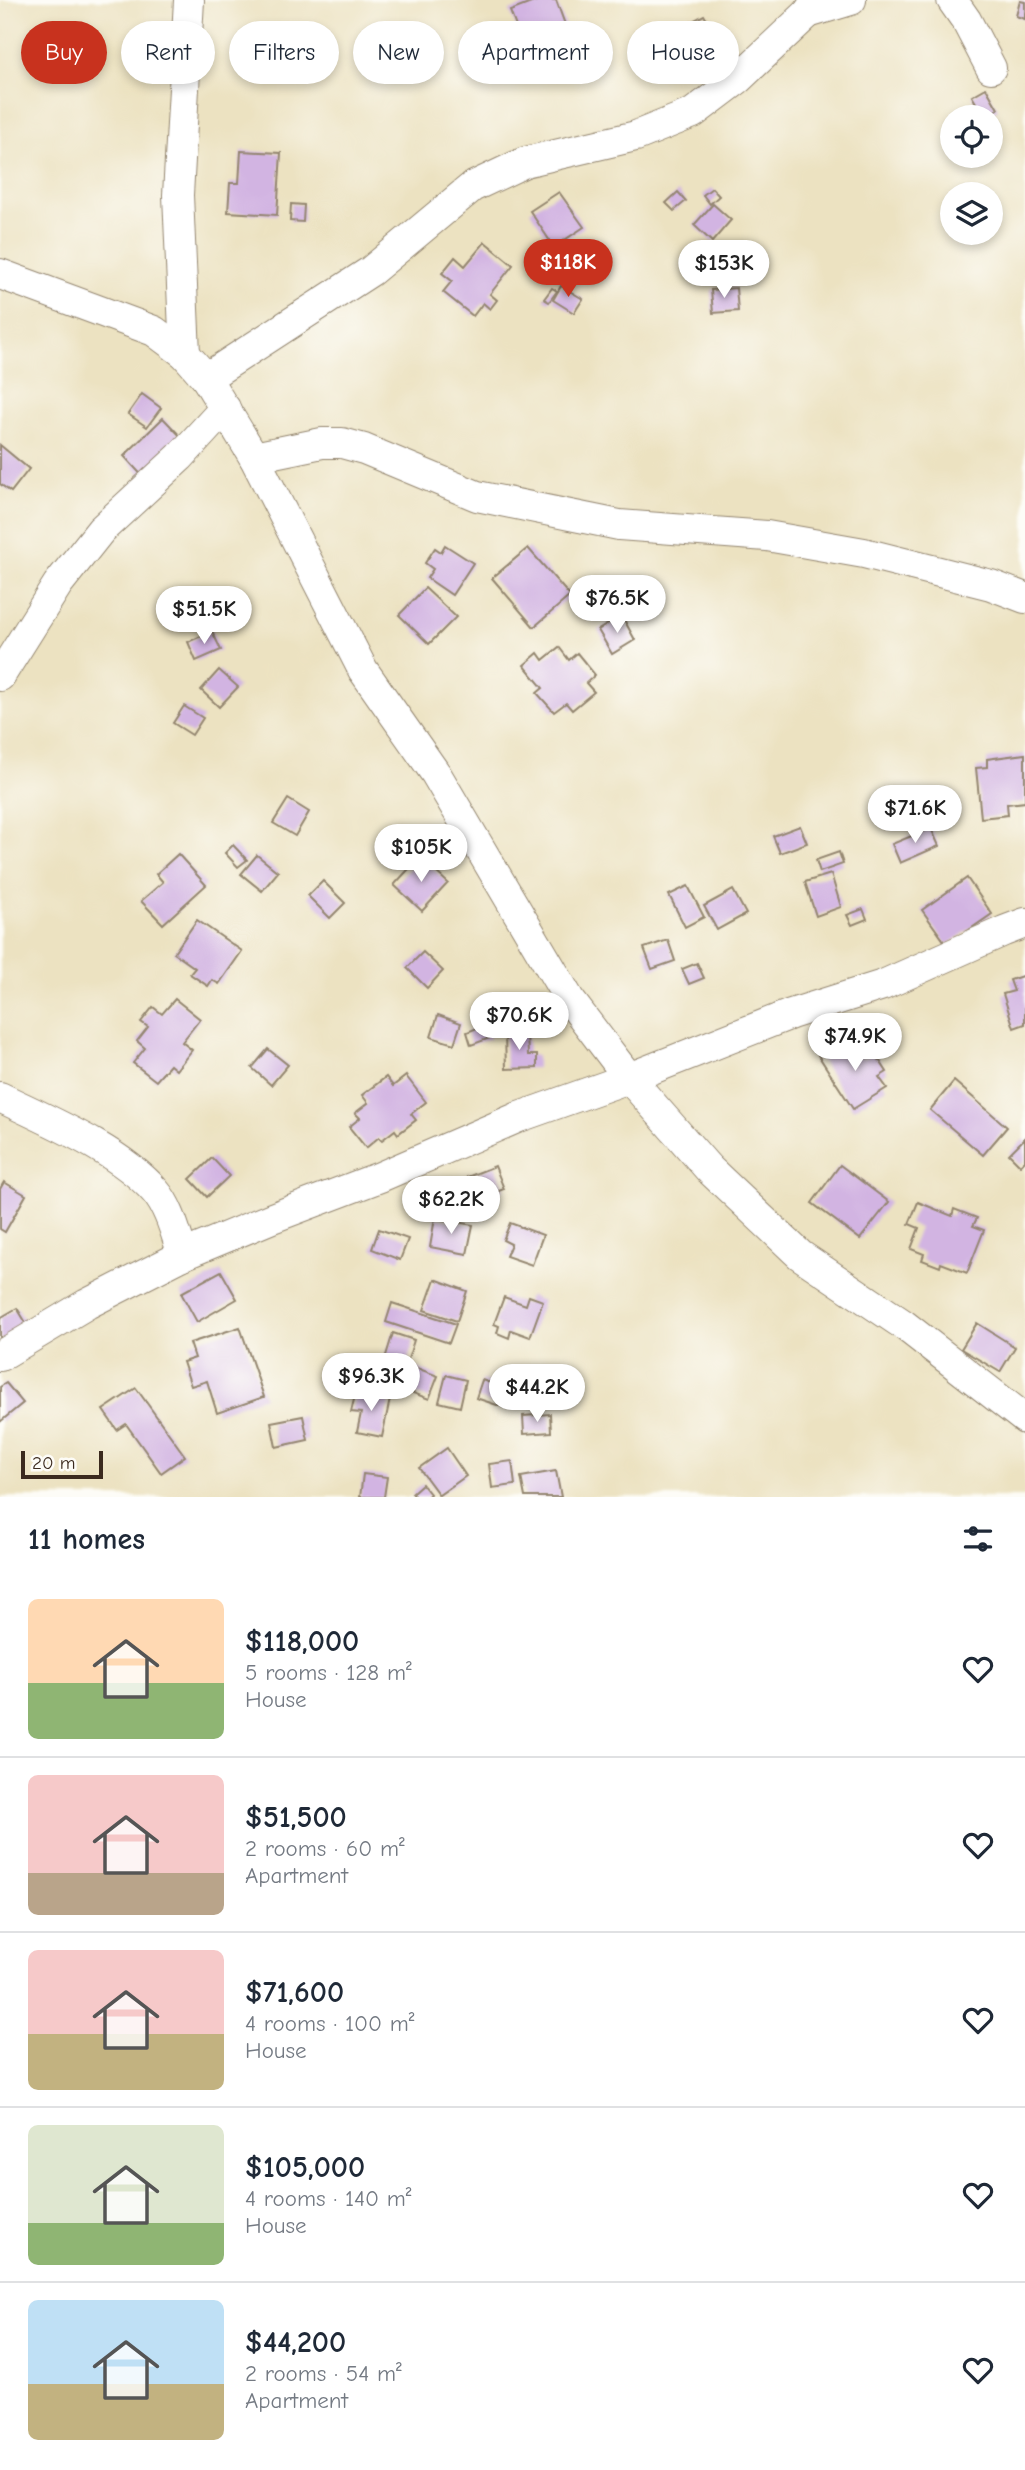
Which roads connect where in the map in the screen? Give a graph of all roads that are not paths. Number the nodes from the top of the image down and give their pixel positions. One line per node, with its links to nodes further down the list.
1 (189, 0): 7 (street)
2 (851, 0): 4 (street)
3 (952, 0): 5 (street)
4 (812, 7): 8 (street)
5 (991, 68)
6 (0, 274): 7 (street)
7 (185, 354): 8 (street)
8 (206, 378): 9 (street)
9 (225, 408): 10 (street); 12 (street)
10 (254, 457): 11 (street); 14 (street)
11 (1025, 598)
12 (0, 676)
13 (1025, 923): 14 (street)
14 (629, 1078): 16 (street); 18 (street)
15 (0, 1097): 16 (street)
16 (183, 1255): 17 (street)
17 (0, 1356)
18 (1025, 1419)

